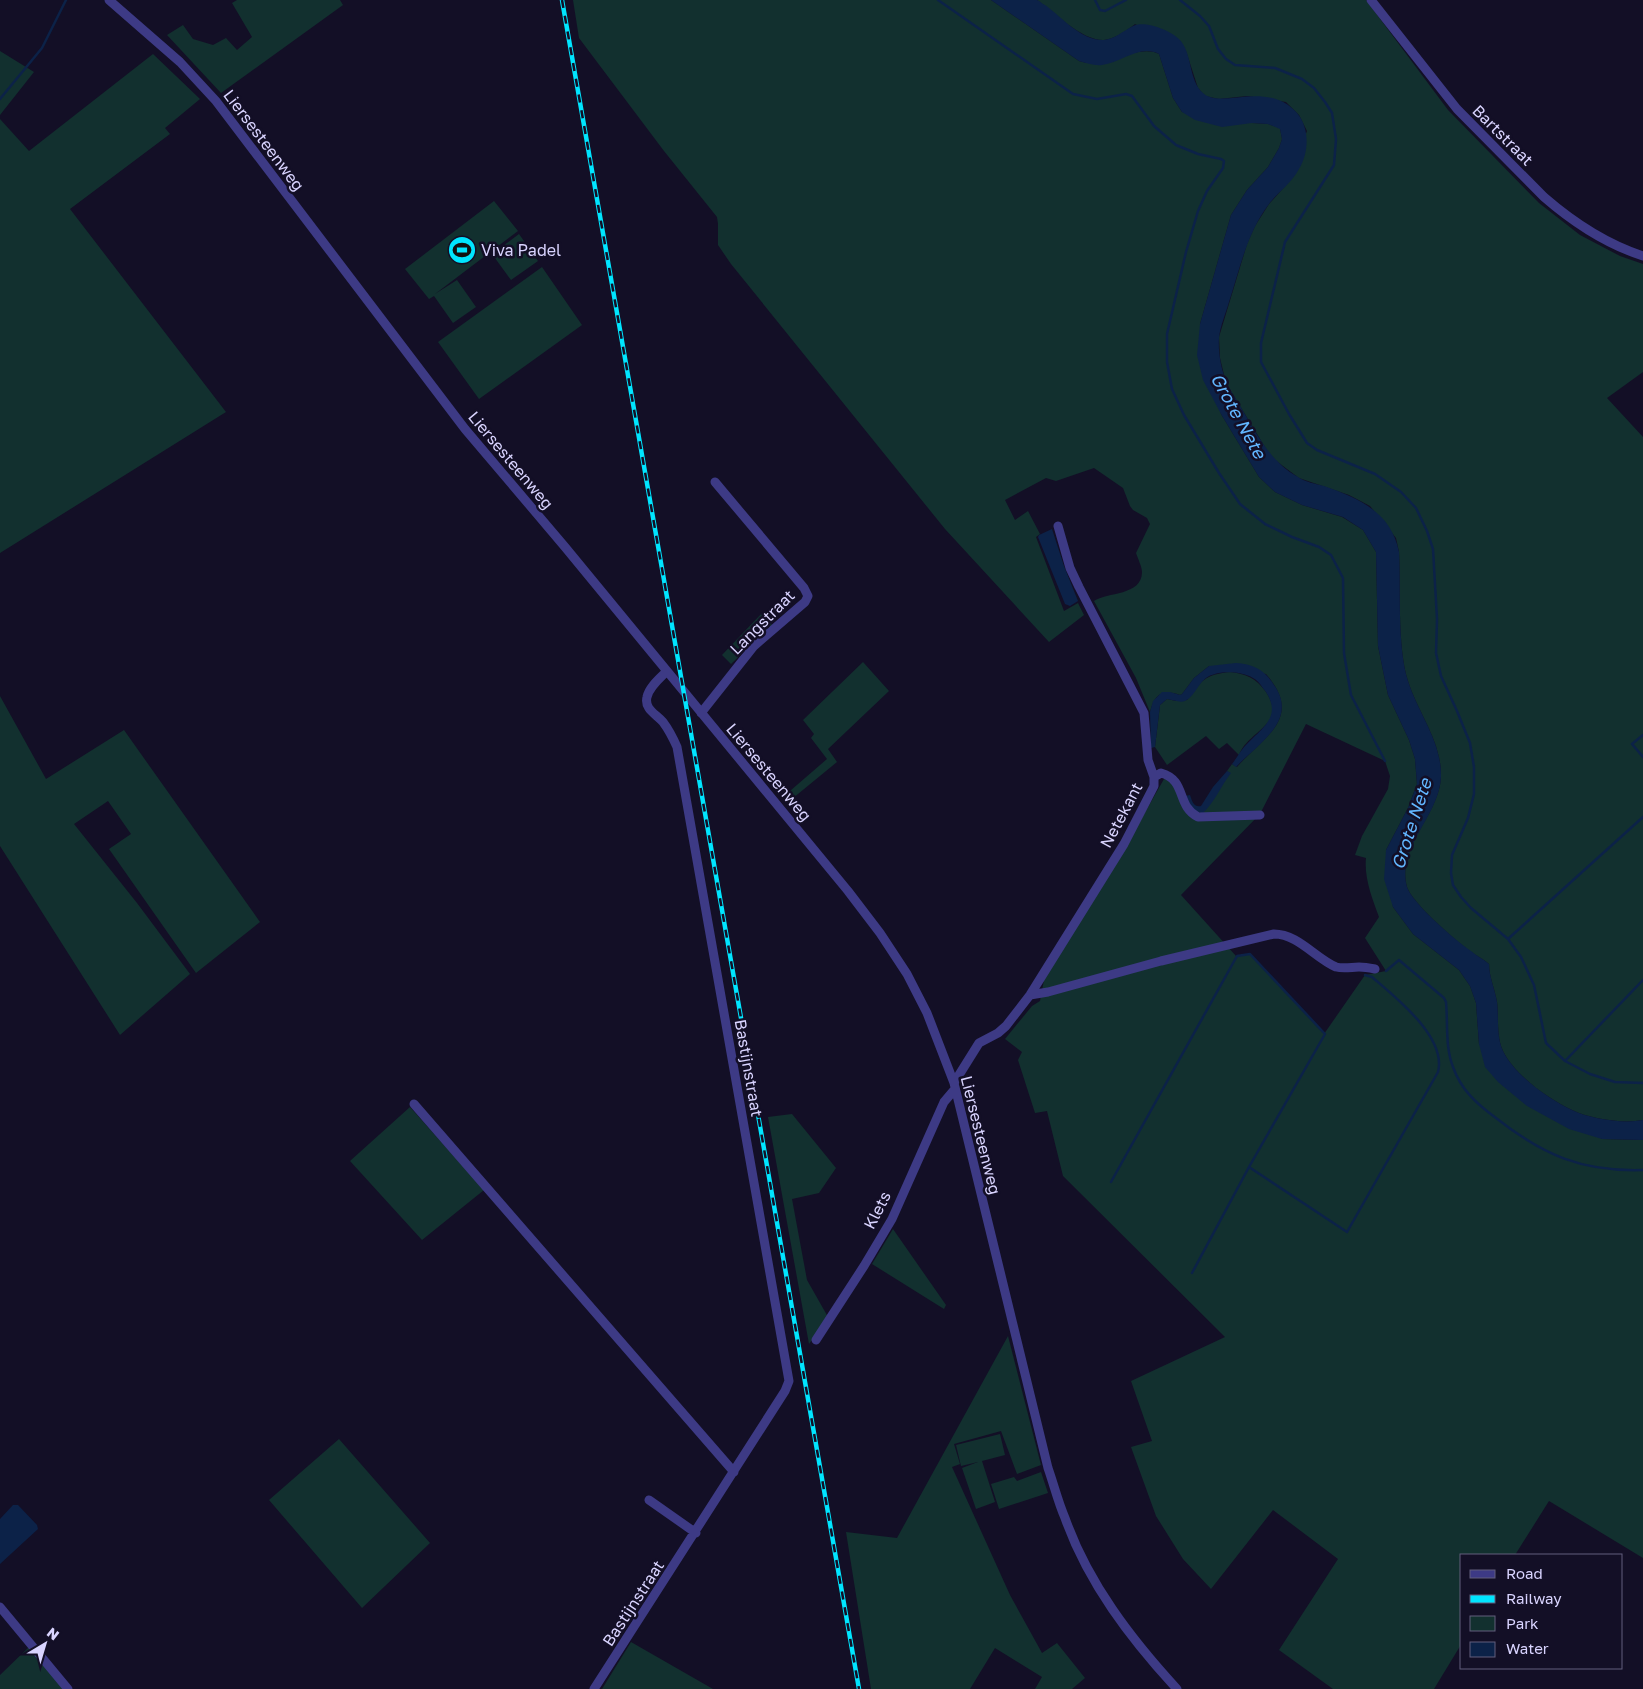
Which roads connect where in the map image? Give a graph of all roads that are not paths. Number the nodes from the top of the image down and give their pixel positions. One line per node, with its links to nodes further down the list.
1 (109, 0): 6 (street, Liersesteenweg)
2 (1371, 0): 3 (street, Bartstraat)
3 (1643, 256)
4 (715, 482): 7 (street, Langstraat)
5 (1058, 526): 8 (street, Netekant)
6 (667, 671): 7 (street, Liersesteenweg); 15 (street, Bastijnstraat)
7 (701, 713): 12 (street, Liersesteenweg)
8 (1154, 777): 9 (street); 11 (street, Netekant)
9 (1260, 815)
10 (1375, 969): 11 (street)
11 (1030, 995): 12 (street, Netekant)
12 (955, 1086): 14 (street, Klets); 21 (street, Liersesteenweg)
13 (414, 1104): 15 (street)
14 (816, 1340)
15 (734, 1472): 17 (street, Bastijnstraat)
16 (649, 1500): 17 (street)
17 (696, 1533): 20 (street, Bastijnstraat)
18 (0, 1607): 19 (street)
19 (68, 1689)
20 (594, 1689)
21 (1177, 1689)

